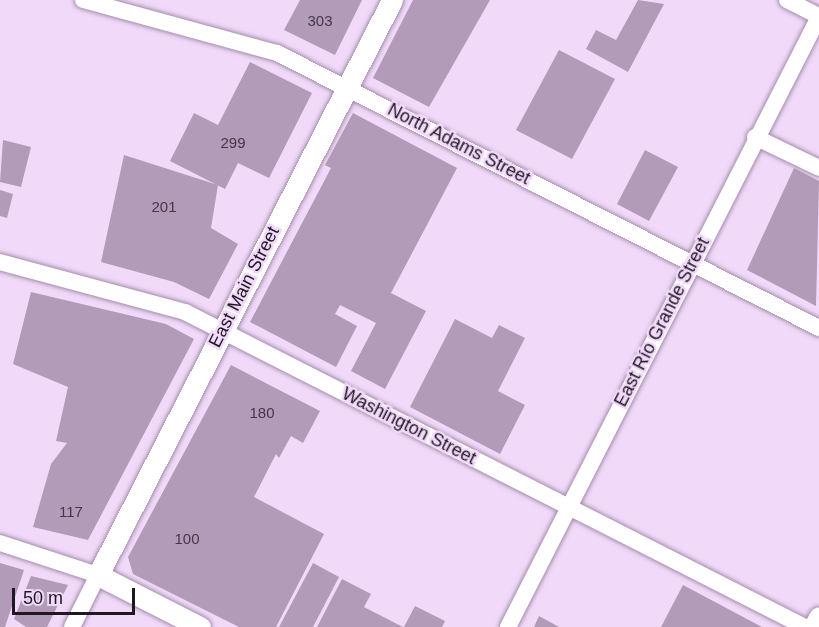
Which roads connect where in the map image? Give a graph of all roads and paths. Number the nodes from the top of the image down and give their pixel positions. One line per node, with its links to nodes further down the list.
1 (83, 0): 5 (street, North Adams Street)
2 (392, 0): 5 (main road, East Main Street)
3 (787, 0): 4 (street)
4 (819, 16): 6 (street, East Río Grande Street)
5 (347, 87): 9 (street, North Adams Street); 11 (main road, East Main Street)
6 (755, 137): 7 (street); 9 (street, East Río Grande Street)
7 (819, 168)
8 (0, 262): 11 (street, Washington Street)
9 (693, 262): 10 (street, North Adams Street); 12 (street, East Río Grande Street)
10 (819, 328)
11 (222, 331): 12 (street, Washington Street); 14 (main road, East Main Street)
12 (569, 507): 18 (street, East Río Grande Street); 19 (street, Washington Street)
13 (0, 543): 14 (street)
14 (98, 575): 16 (street); 17 (main road)
15 (819, 617): 20 (main road)
16 (72, 627)
17 (200, 627)
18 (507, 627)
19 (805, 627)
20 (814, 627)

